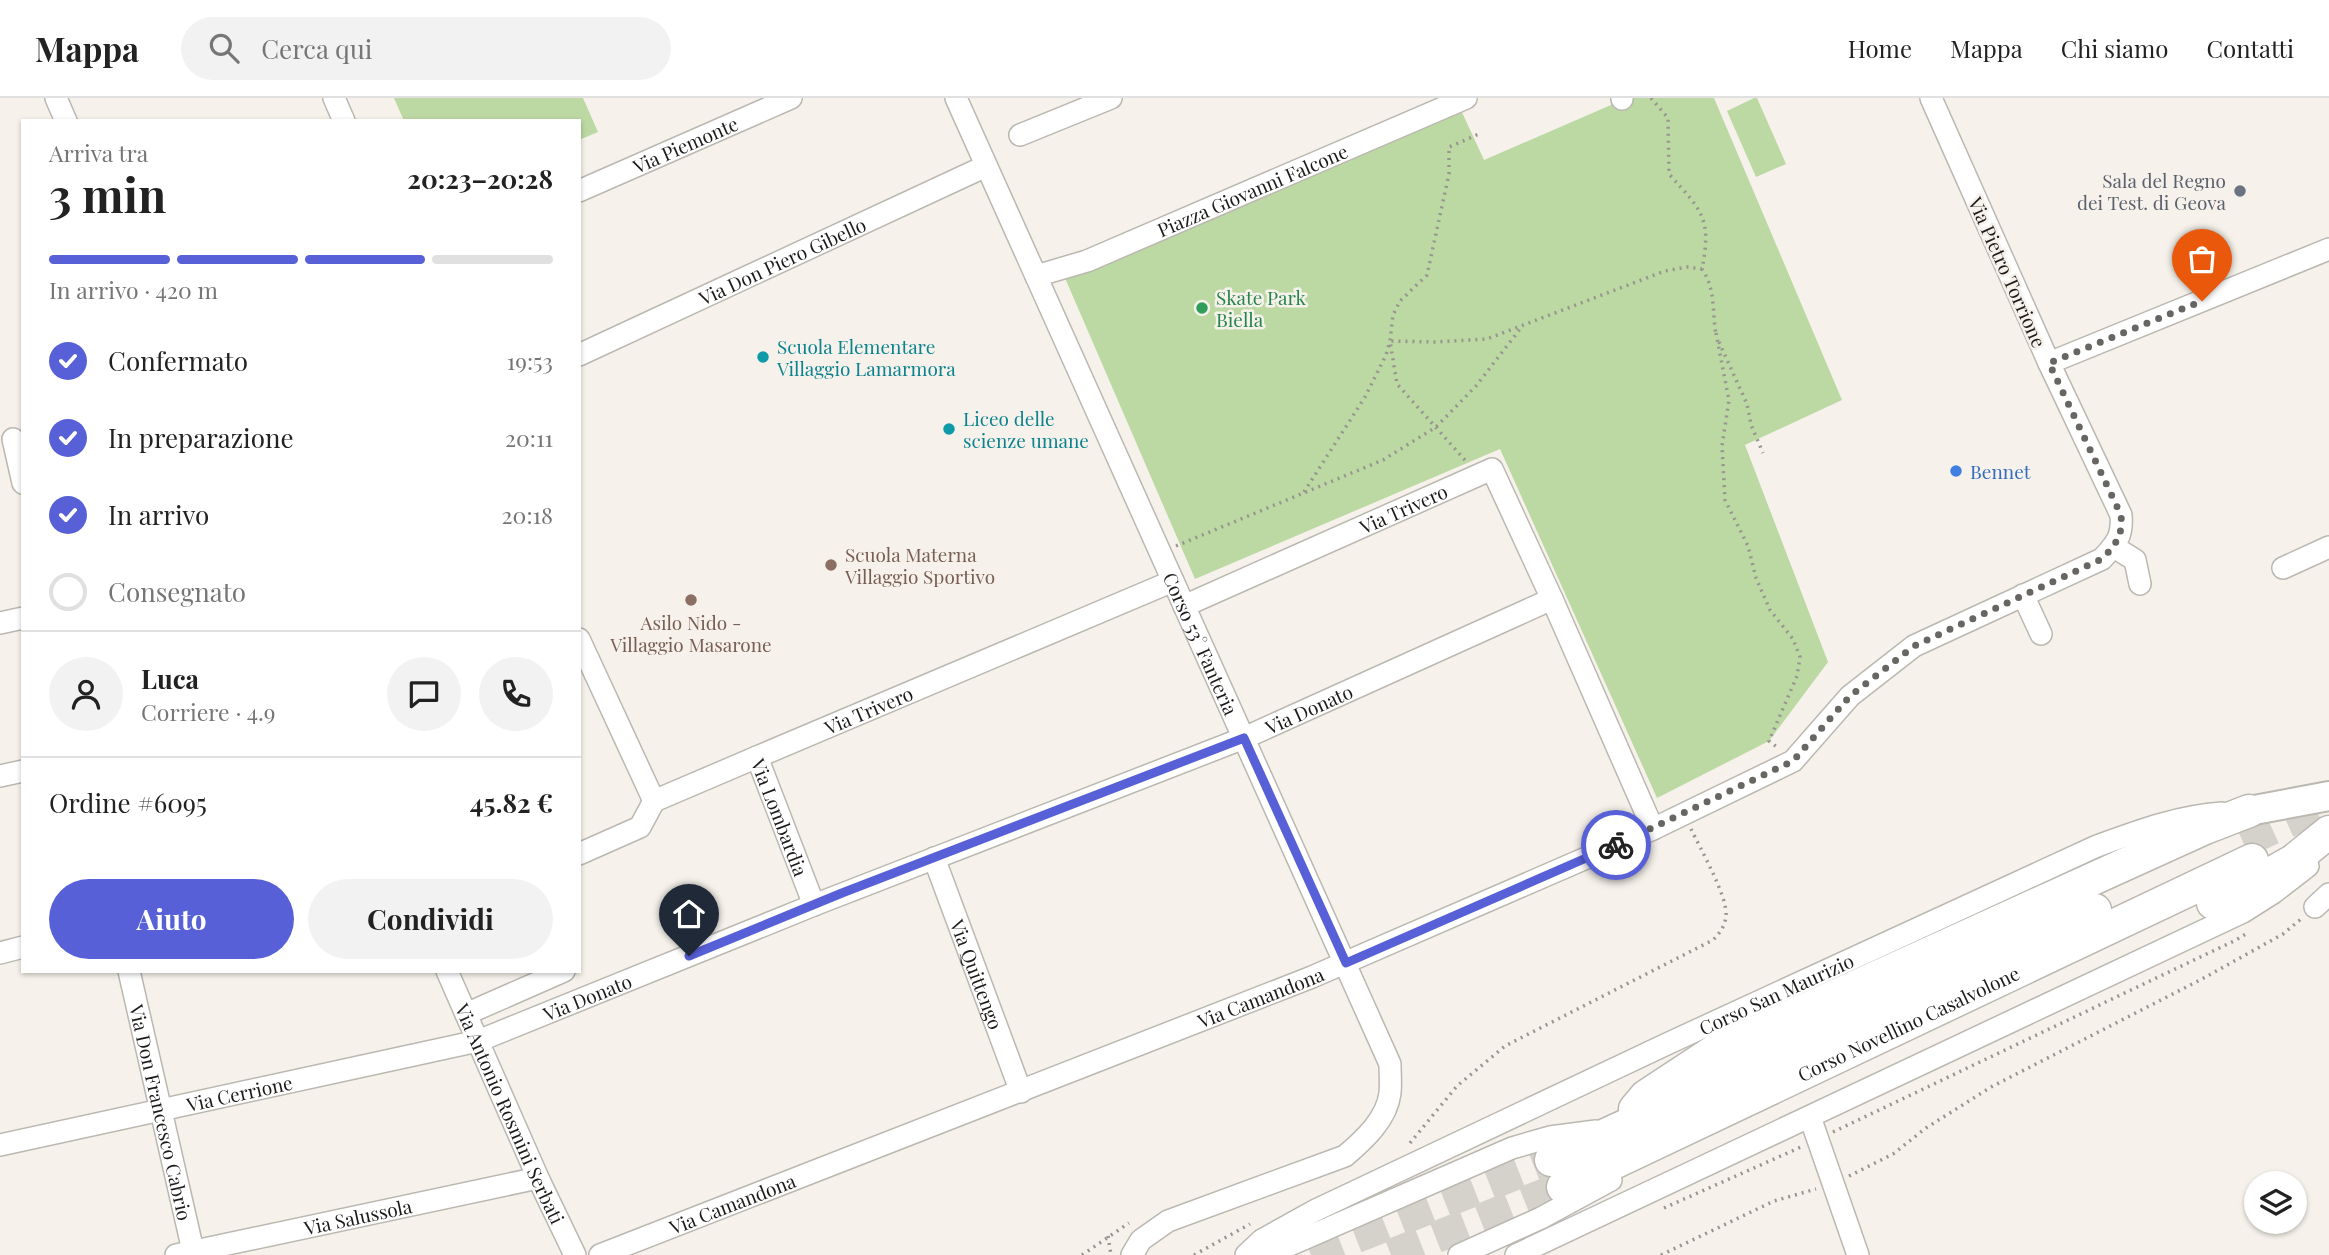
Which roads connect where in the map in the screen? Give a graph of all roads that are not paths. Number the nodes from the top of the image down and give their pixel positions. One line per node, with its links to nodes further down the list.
1 (56, 98): 8 (street)
2 (334, 98): 9 (street)
3 (791, 98): 12 (street, Via Piemonte)
4 (956, 98): 11 (street, Corso 53° Fanteria)
5 (1111, 98): 10 (street)
6 (1466, 98): 14 (street, Piazza Giovanni Falcone)
7 (1931, 98): 16 (street, Via Pietro Torrione)
8 (65, 119)
9 (343, 119)
10 (1020, 135)
11 (986, 166): 14 (street, Corso 53° Fanteria); 15 (street, Via Don Piero Gibello)
12 (581, 190)
13 (2329, 249): 16 (street)
14 (1036, 276): 22 (street, Corso 53° Fanteria)
15 (581, 354)
16 (2049, 363): 19 (street, Via Pietro Torrione)
17 (12, 439): 18 (street)
18 (21, 475)
19 (2114, 547): 23 (street); 24 (street)
20 (2329, 547): 21 (street)
21 (2283, 568)
22 (1173, 581): 26 (street, Corso 53° Fanteria); 32 (street, Via Trivero)
23 (2140, 584)
24 (2023, 596): 29 (street); 38 (street, Via Camandona)
25 (1552, 599): 26 (street, Via Trivero); 31 (street, Via Donato); 38 (street)
26 (1184, 606): 31 (street, Corso 53° Fanteria)
27 (21, 618): 28 (street)
28 (0, 623)
29 (2041, 635)
30 (581, 643): 36 (street)
31 (1244, 738): 42 (street, Via Donato); 46 (street, Corso 53° Fanteria)
32 (757, 757): 36 (street, Via Lombardia); 43 (street, Via Lombardia)
33 (21, 771): 34 (street)
34 (0, 776)
35 (2329, 796): 37 (main road, Corso San Maurizio)
36 (654, 801): 41 (street)
37 (2249, 811): 56 (highway); 63 (street, Corso San Maurizio)
38 (1653, 829): 46 (street, Via Camandona)
39 (2329, 832): 55 (highway)
40 (2329, 848): 54 (street)
41 (581, 852)
42 (933, 858): 43 (street, Via Donato); 52 (street, Via Quittengo)
43 (814, 905): 51 (street, Via Donato)
44 (21, 948): 45 (street)
45 (0, 953)
46 (1346, 963): 52 (street, Via Camandona); 62 (street, Corso 53° Fanteria)
47 (129, 973): 53 (street, Via Don Francesco Cabrio)
48 (448, 973): 50 (street, Via Antonio Rosmini Serbati)
49 (559, 973): 50 (street)
50 (466, 1014): 51 (street, Via Antonio Rosmini Serbati)
51 (478, 1041): 53 (street, Via Cerrione); 58 (street, Via Antonio Rosmini Serbati)
52 (1021, 1092): 61 (street, Via Camandona)
53 (161, 1111): 57 (street, Via Cerrione); 59 (street, Via Don Francesco Cabrio)
54 (1810, 1117): 66 (street); 67 (street)
55 (1691, 1125): 56 (highway, Corso Novellino Casalvolone); 56 (highway, Corso Novellino Casalvolone); 65 (street)
56 (1619, 1128): 64 (street)
57 (0, 1145)
58 (538, 1178): 59 (street, Via Salussola); 60 (street, Via Antonio Rosmini Serbati)
59 (188, 1254)
60 (575, 1255)
61 (600, 1255)
62 (1132, 1255)
63 (1246, 1255)
64 (1268, 1255)
65 (1460, 1255)
66 (1516, 1255)
67 (1857, 1255)

